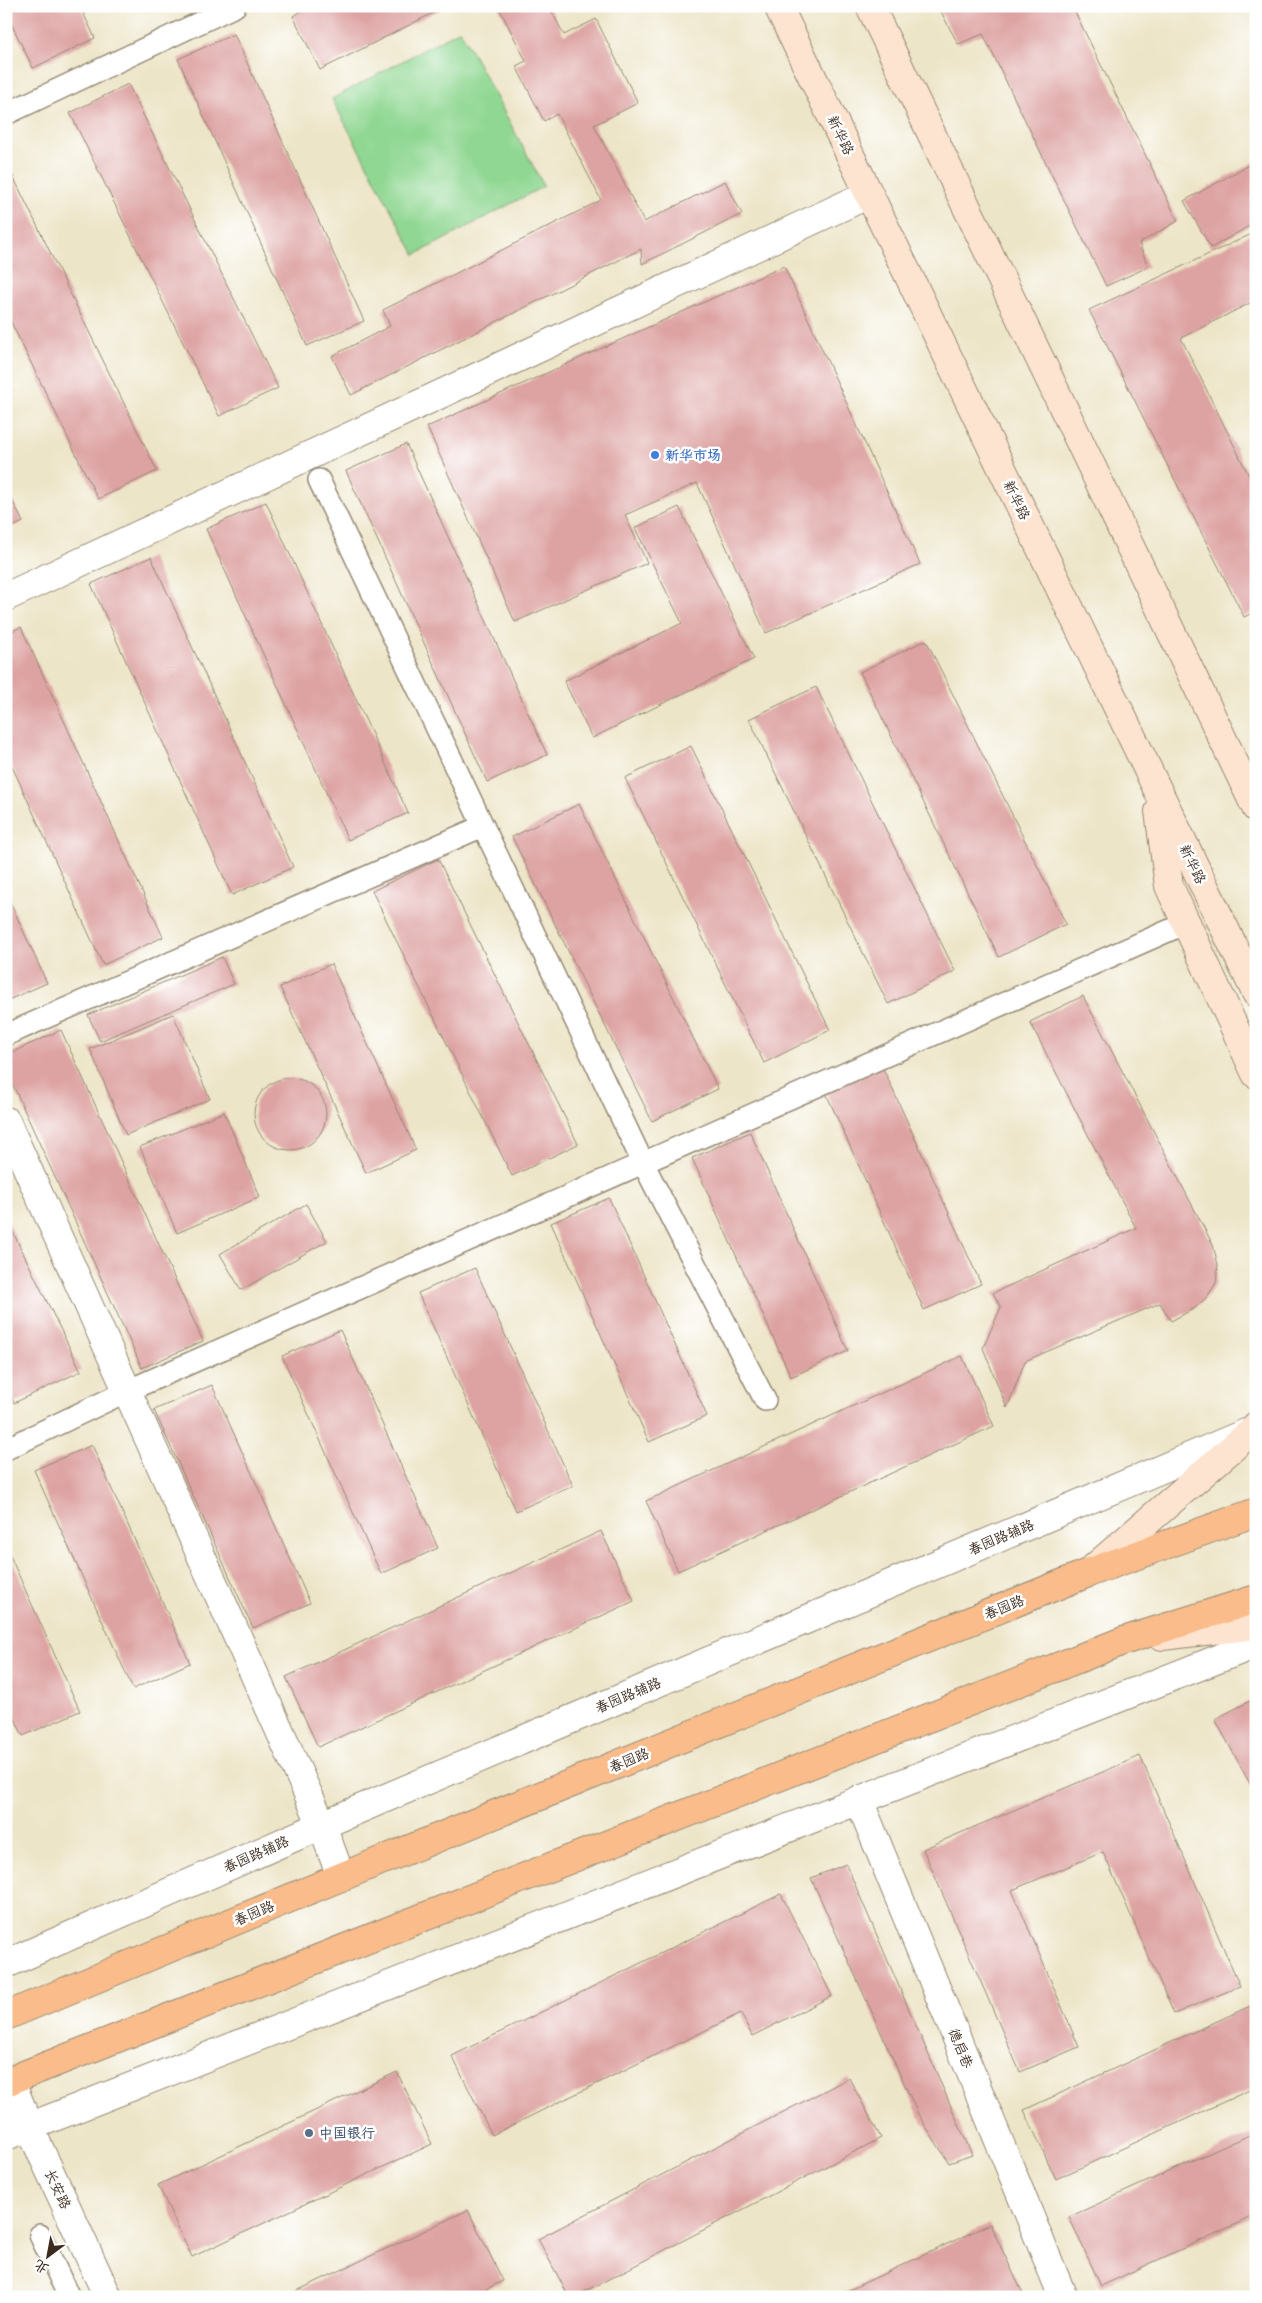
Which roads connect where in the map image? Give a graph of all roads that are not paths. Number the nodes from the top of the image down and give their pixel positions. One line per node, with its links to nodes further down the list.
1 (235, 6): 4 (lane)
2 (778, 6): 5 (main road, 新华路)
3 (870, 6): 9 (main road)
4 (6, 114)
5 (869, 194): 7 (street); 8 (main road, 新华路)
6 (319, 480): 10 (lane)
7 (6, 597)
8 (1156, 787): 11 (main road); 12 (main road, 新华路)
9 (1256, 808)
10 (483, 826): 13 (lane); 16 (lane)
11 (1186, 923): 14 (main road); 16 (lane)
12 (1256, 993)
13 (6, 1035)
14 (1256, 1074)
15 (6, 1120): 17 (street)
16 (643, 1163): 17 (lane); 18 (lane)
17 (127, 1391): 20 (lane); 28 (street)
18 (765, 1400)
19 (1254, 1428): 22 (main road); 28 (street, 春园路辅路)
20 (6, 1449)
21 (1256, 1512): 22 (main road, 春园路)
22 (1088, 1573): 29 (main road, 春园路)
23 (1256, 1599): 25 (main road)
24 (1256, 1625): 25 (main road)
25 (1123, 1641): 32 (main road)
26 (1256, 1644): 27 (street)
27 (859, 1800): 33 (street); 37 (street, 德启巷)
28 (322, 1825): 29 (street); 30 (street, 春园路辅路)
29 (341, 1877): 31 (main road, 春园路)
30 (6, 1964)
31 (6, 2016)
32 (8, 2081): 33 (street, 长安路)
33 (18, 2131): 36 (street, 长安路)
34 (40, 2235): 35 (lane)
35 (69, 2297)
36 (108, 2297)
37 (1063, 2297)

